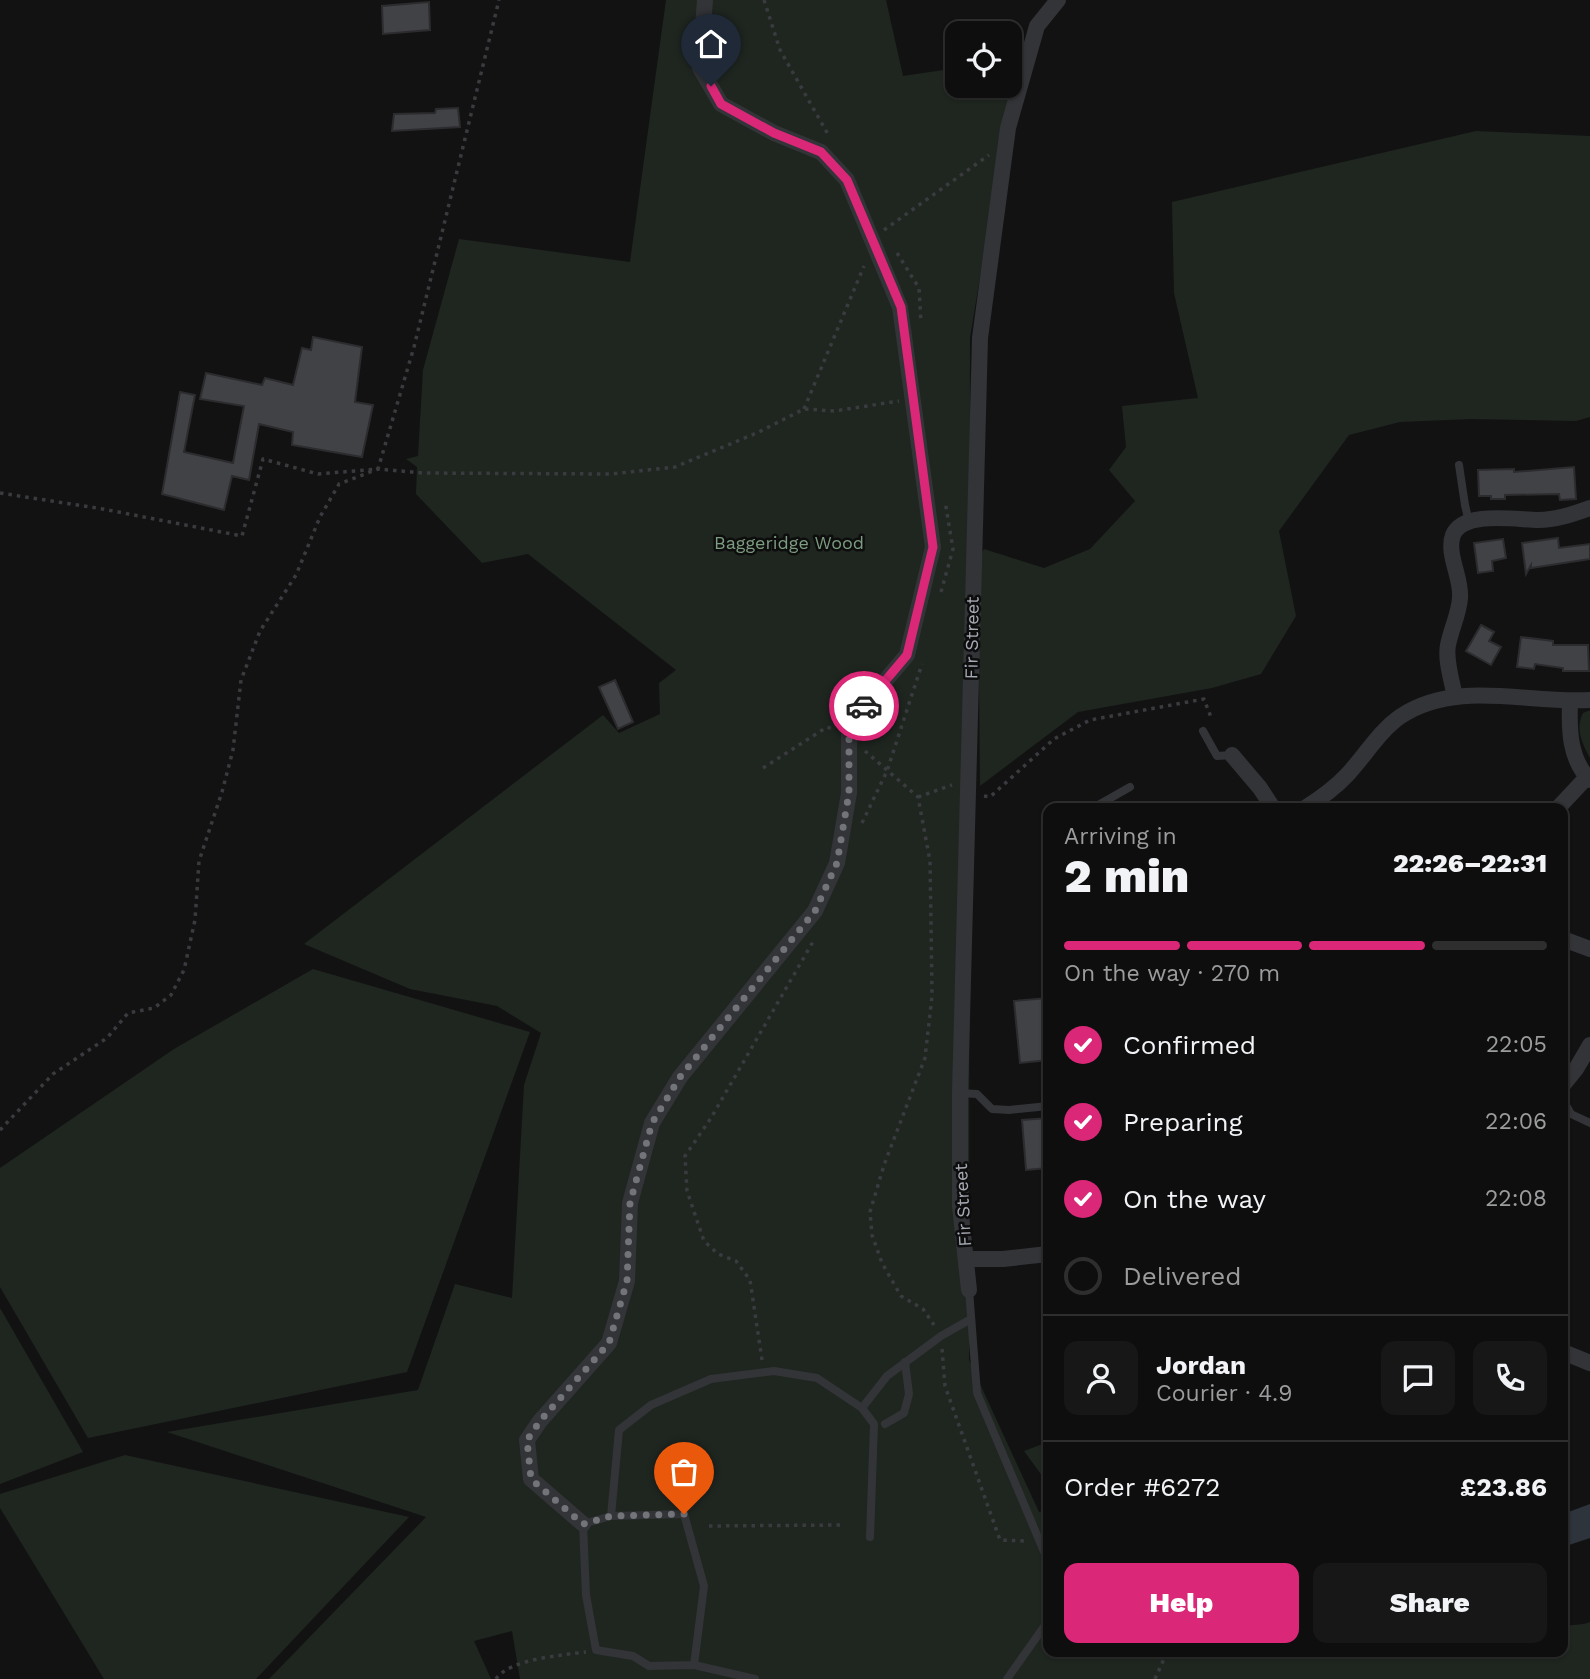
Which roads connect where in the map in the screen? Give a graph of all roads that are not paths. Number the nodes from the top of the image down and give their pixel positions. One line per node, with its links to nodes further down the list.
1 (705, 0): 35 (street)
2 (1058, 0): 21 (street, Fir Street)
3 (1459, 465): 5 (lane)
4 (1590, 508): 5 (street)
5 (1469, 522): 6 (street)
6 (1455, 697): 8 (street); 15 (street)
7 (1590, 700): 8 (street)
8 (1570, 702): 11 (street)
9 (1203, 731): 10 (lane)
10 (1232, 755): 14 (street)
11 (1588, 778): 16 (street)
12 (1130, 787): 13 (lane)
13 (1102, 803)
14 (1270, 803)
15 (1313, 803)
16 (1563, 803)
17 (1568, 941): 18 (street)
18 (1590, 949)
19 (1590, 1045): 20 (street)
20 (1568, 1079)
21 (960, 1093): 22 (lane); 26 (street, Fir Street)
22 (1043, 1107)
23 (1568, 1109): 24 (lane)
24 (1590, 1122)
25 (1043, 1255): 26 (street)
26 (967, 1259): 27 (street, Fir Street)
27 (969, 1290): 28 (lane)
28 (971, 1319): 30 (lane); 37 (lane)
29 (1568, 1354): 31 (street)
30 (905, 1362): 32 (lane); 33 (lane)
31 (1590, 1363)
32 (862, 1408): 34 (lane); 36 (lane)
33 (886, 1424)
34 (611, 1516): 35 (lane); 39 (lane)
35 (583, 1524): 39 (lane)
36 (870, 1537)
37 (1043, 1549)
38 (1043, 1628): 41 (lane)
39 (694, 1665): 40 (lane)
40 (755, 1679)
41 (1006, 1679)

